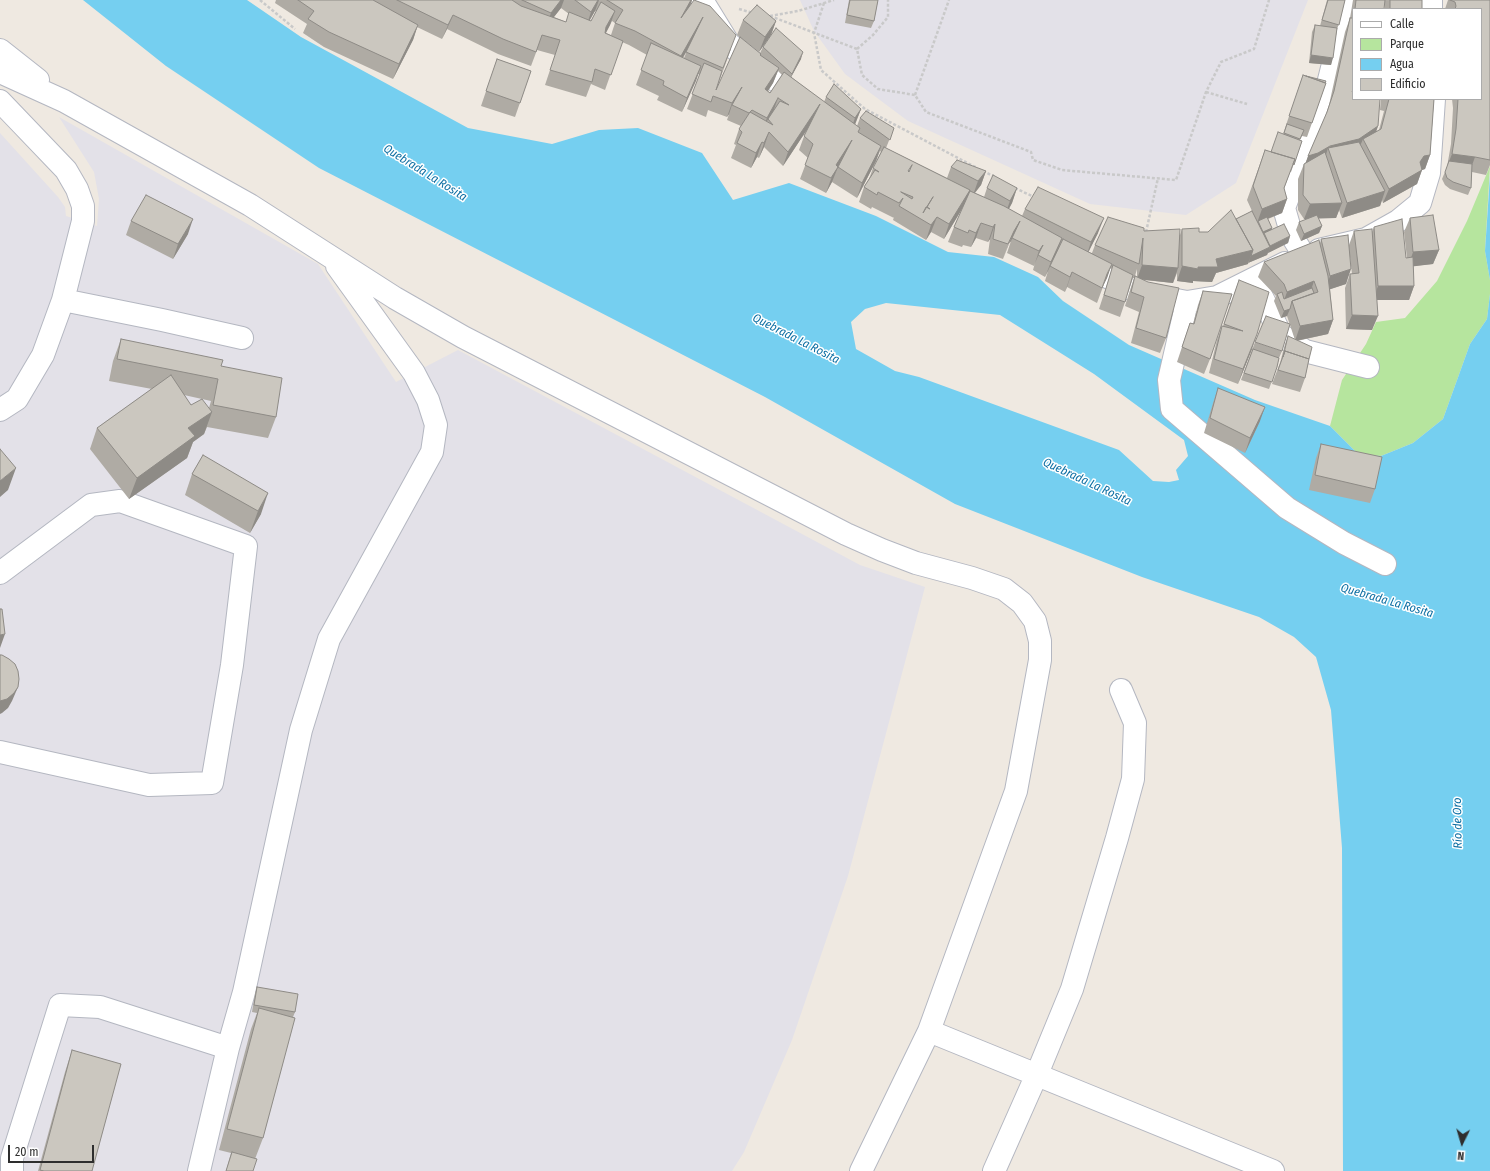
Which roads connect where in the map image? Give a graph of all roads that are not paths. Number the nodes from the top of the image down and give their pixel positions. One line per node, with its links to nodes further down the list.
1 (702, 0): 8 (street)
2 (1349, 0): 10 (street)
3 (0, 50): 7 (street)
4 (0, 72): 7 (street)
5 (1434, 100): 10 (street)
6 (0, 101): 13 (street)
7 (64, 101): 11 (street)
8 (815, 111)
9 (1063, 254): 14 (street)
10 (1303, 254): 12 (street)
11 (331, 257): 22 (street); 23 (street)
12 (1253, 279): 14 (street); 16 (street)
13 (63, 300): 15 (street); 17 (street)
14 (1187, 302): 18 (street)
15 (242, 338)
16 (1368, 367)
17 (0, 410)
18 (1385, 564)
19 (0, 574): 21 (street)
20 (1121, 690): 24 (street)
21 (0, 752)
22 (930, 1031): 24 (street); 27 (street)
23 (228, 1048): 25 (street); 26 (street)
24 (1037, 1074): 28 (street); 29 (street)
25 (12, 1171)
26 (199, 1171)
27 (861, 1171)
28 (994, 1171)
29 (1273, 1171)

